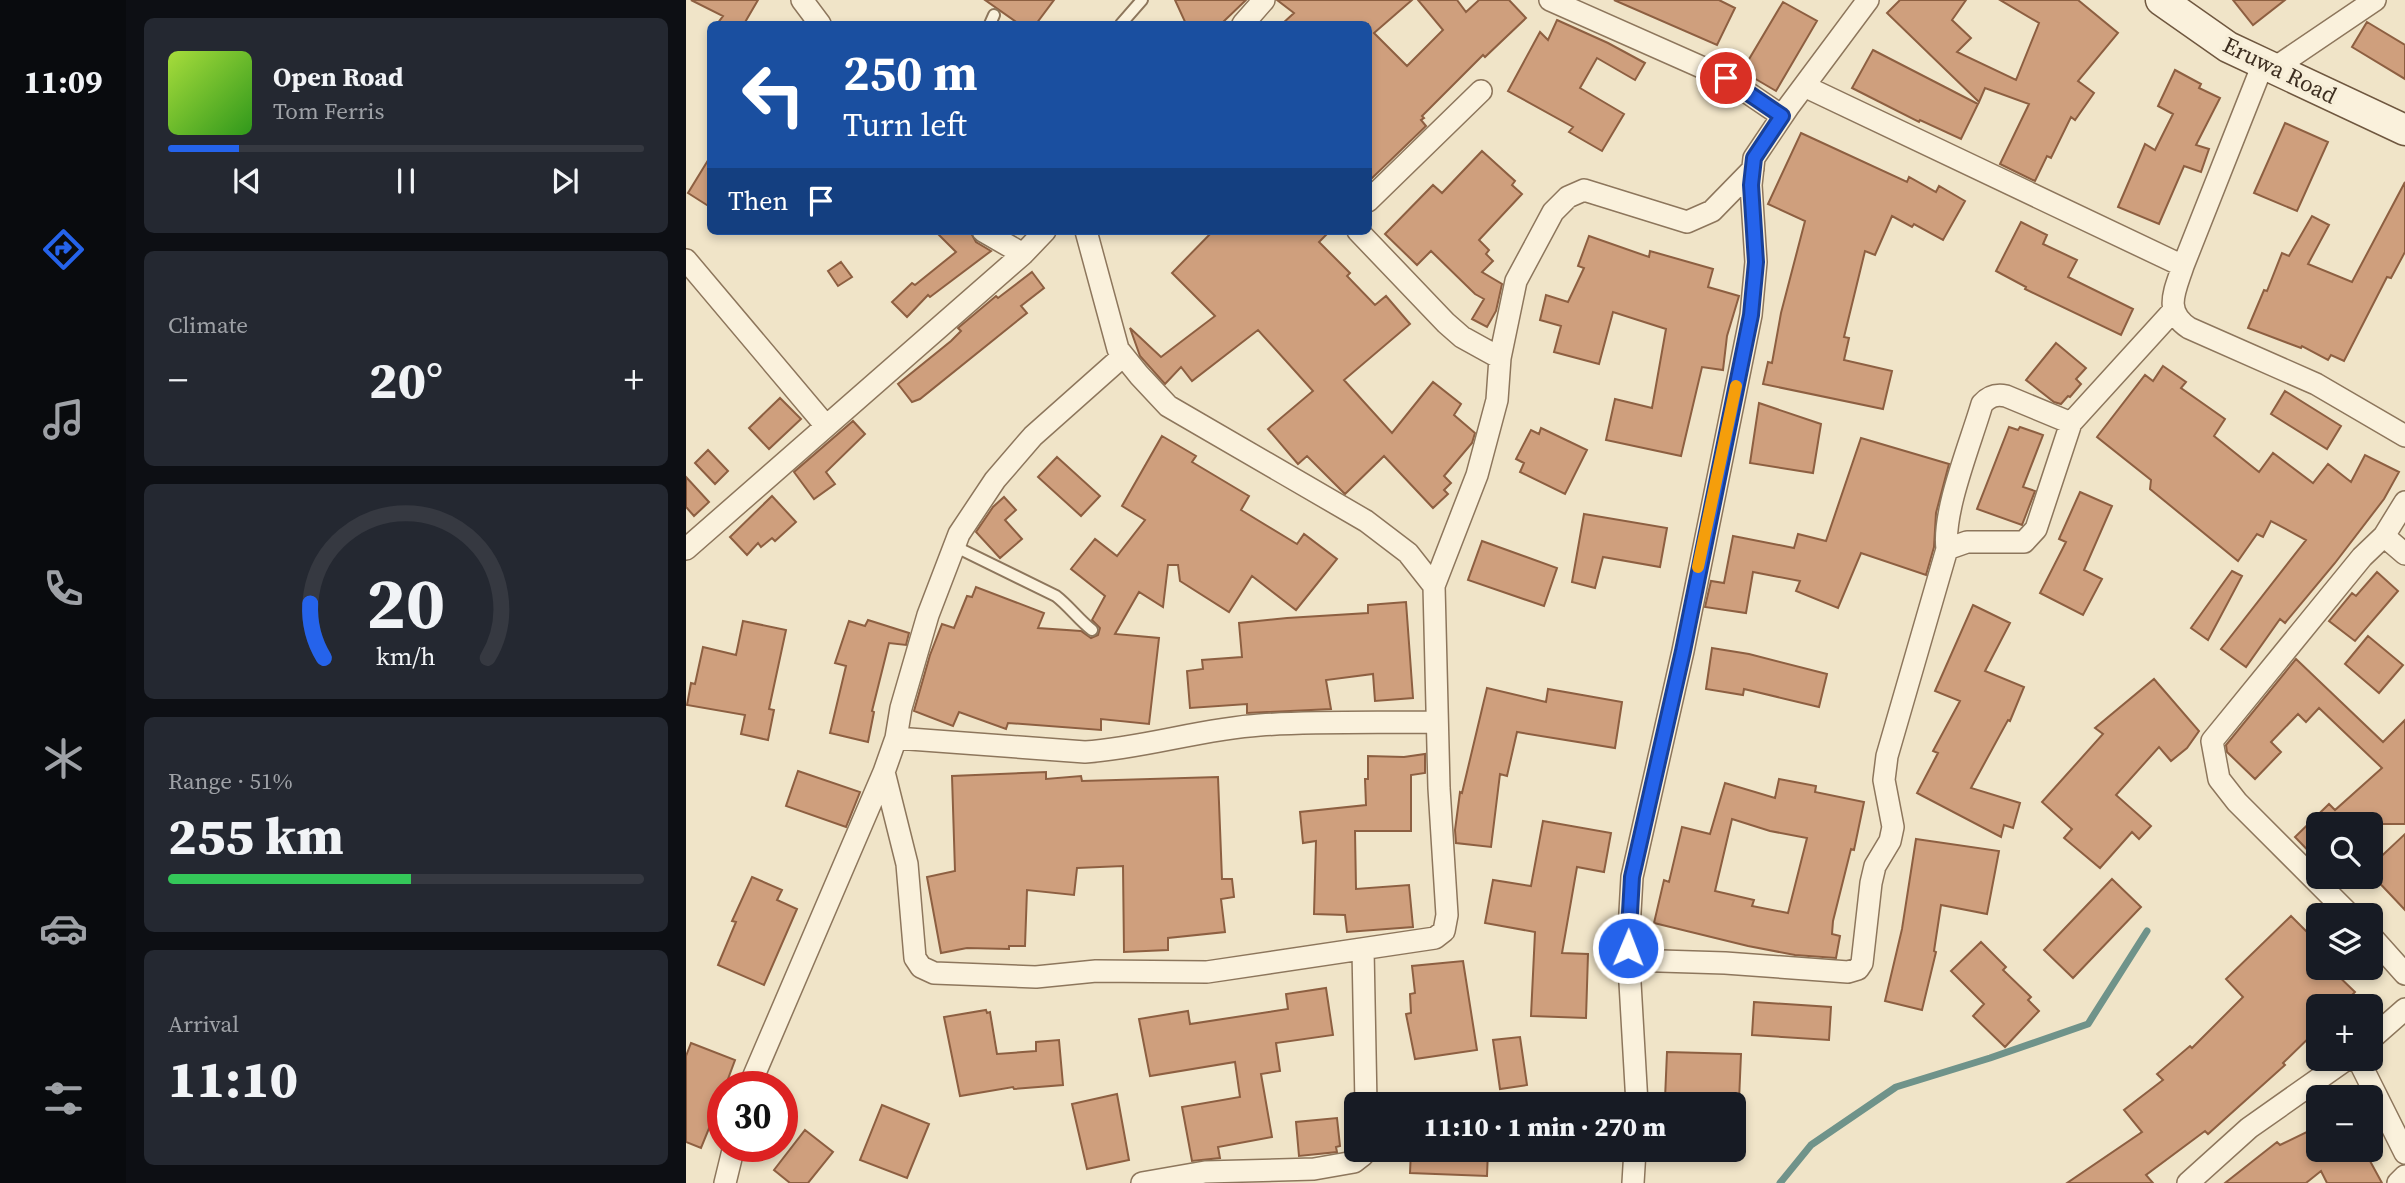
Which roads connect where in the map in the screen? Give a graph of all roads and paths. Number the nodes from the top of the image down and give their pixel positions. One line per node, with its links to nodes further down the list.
1 (802, 0): 8 (street)
2 (1142, 0): 9 (lane)
3 (1264, 0): 10 (street)
4 (1550, 0): 14 (street)
5 (1868, 0): 12 (street)
6 (2161, 0): 11 (main road, Eruwa Road)
7 (2375, 0): 11 (street)
8 (818, 21)
9 (1124, 21)
10 (1246, 21)
11 (2268, 67): 15 (main road, Eruwa Road); 24 (street)
12 (1804, 86): 14 (street); 24 (street)
13 (1480, 91): 17 (street)
14 (1782, 116): 16 (street)
15 (2405, 130)
16 (1753, 169): 27 (street); 45 (street)
17 (1372, 197)
18 (990, 235): 22 (street)
19 (1041, 235): 22 (street)
20 (1087, 235): 26 (street)
21 (1362, 235): 27 (street)
22 (1023, 254): 29 (street)
23 (686, 260): 29 (street)
24 (2183, 266): 25 (street)
25 (2174, 311): 28 (street); 30 (street)
26 (1123, 356): 34 (street); 37 (street)
27 (1500, 358): 37 (street)
28 (2071, 423): 35 (street); 35 (street)
29 (826, 426): 33 (street)
30 (2405, 436)
31 (2405, 502): 32 (street)
32 (2384, 536): 36 (street); 42 (street)
33 (689, 542)
34 (954, 546): 38 (lane); 40 (street)
35 (1947, 550): 45 (street)
36 (2405, 554)
37 (1434, 586): 39 (street)
38 (1092, 630)
39 (1437, 722): 40 (street); 43 (street)
40 (897, 738): 41 (street)
41 (884, 772): 43 (street); 49 (street)
42 (2338, 903)
43 (1363, 949): 52 (street)
44 (2383, 949): 46 (street)
45 (1628, 960): 53 (street)
46 (2405, 974)
47 (2405, 1009): 48 (street)
48 (2383, 1028)
49 (756, 1071)
50 (2330, 1071): 62 (street)
51 (2364, 1071): 54 (street)
52 (1366, 1092)
53 (1636, 1092)
54 (2405, 1153)
55 (730, 1162): 59 (street)
56 (1355, 1162): 60 (street)
57 (1634, 1162): 61 (street)
58 (2405, 1176): 63 (street)
59 (725, 1183)
60 (1142, 1183)
61 (1633, 1183)
62 (2188, 1183)
63 (2398, 1183)

